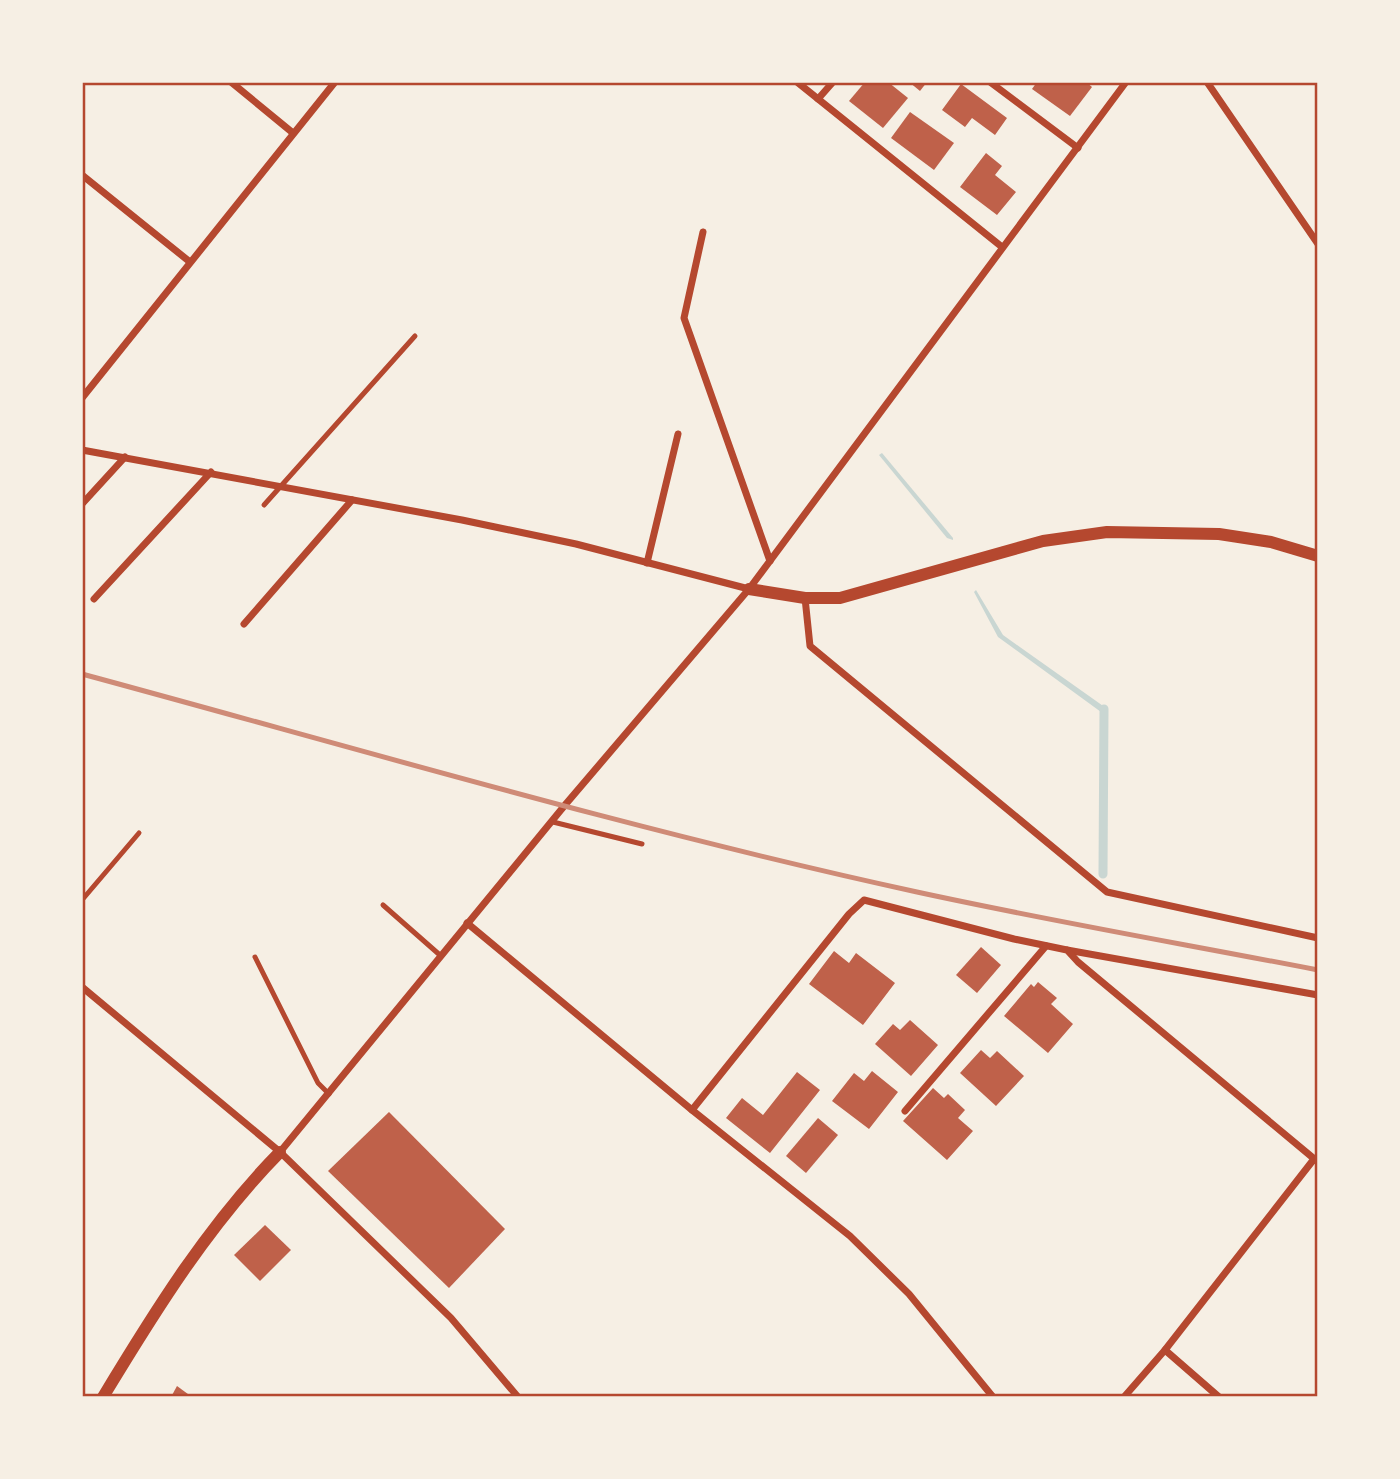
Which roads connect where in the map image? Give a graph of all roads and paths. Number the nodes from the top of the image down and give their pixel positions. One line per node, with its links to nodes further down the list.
1 (231, 82): 9 (street)
2 (335, 82): 9 (street)
3 (797, 82): 8 (street)
4 (833, 82): 8 (street)
5 (990, 82): 10 (street)
6 (1126, 82): 10 (street)
7 (1207, 82): 13 (street)
8 (818, 99): 14 (street)
9 (293, 133): 15 (street)
10 (1077, 148): 14 (street)
11 (82, 175): 15 (street)
12 (704, 232): 27 (street)
13 (1318, 244)
14 (1002, 247): 27 (street)
15 (190, 262): 17 (street)
16 (415, 336): 22 (lane)
17 (82, 398)
18 (678, 434): 28 (street)
19 (82, 450): 20 (street)
20 (125, 457): 21 (street); 24 (street)
21 (211, 472): 22 (street); 31 (street)
22 (282, 486): 23 (street); 25 (lane)
23 (352, 500): 28 (street); 32 (street)
24 (82, 504)
25 (264, 505)
26 (1318, 556): 30 (street)
27 (770, 561): 29 (street)
28 (647, 563): 29 (street)
29 (749, 589): 30 (street); 33 (street)
30 (806, 598): 39 (street)
31 (94, 599)
32 (244, 624)
33 (552, 822): 35 (lane); 38 (street)
34 (139, 832): 36 (lane)
35 (642, 844)
36 (82, 900)
37 (383, 905): 42 (lane)
38 (467, 923): 42 (street); 47 (street)
39 (1318, 937)
40 (1045, 946): 41 (street); 47 (street); 48 (street)
41 (1067, 950): 45 (street); 50 (street)
42 (442, 956): 46 (street)
43 (256, 957): 46 (lane)
44 (82, 987): 49 (street)
45 (1318, 995)
46 (329, 1094): 49 (street)
47 (692, 1110): 54 (street)
48 (905, 1111)
49 (280, 1152): 52 (street); 53 (street)
50 (1316, 1160): 51 (street)
51 (1165, 1350): 55 (street); 56 (street)
52 (103, 1397)
53 (518, 1397)
54 (993, 1397)
55 (1124, 1397)
56 (1219, 1397)

